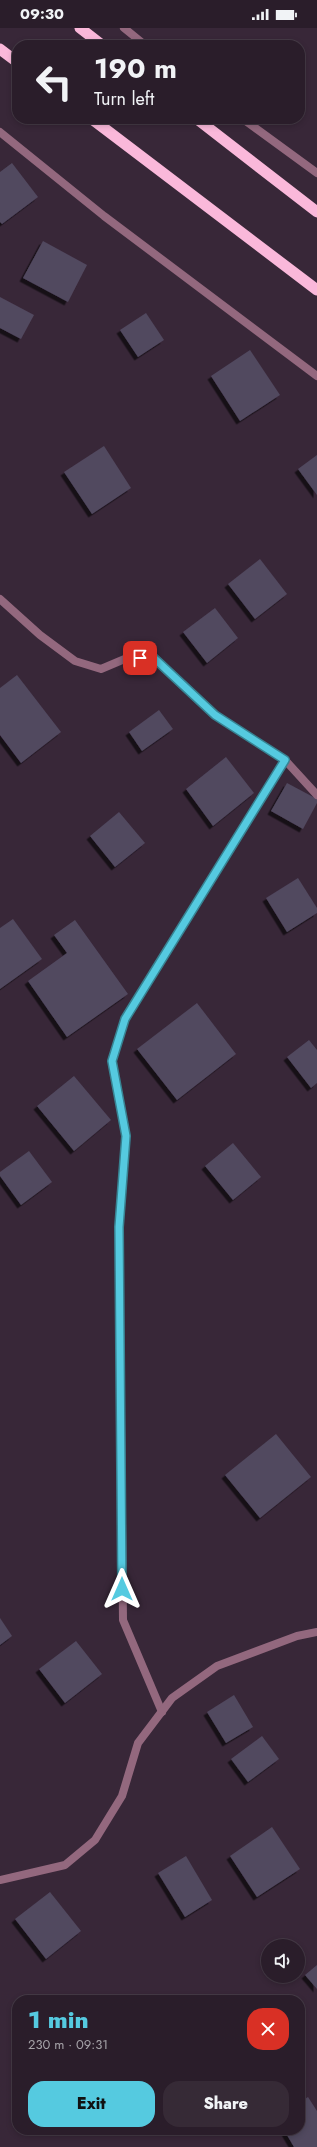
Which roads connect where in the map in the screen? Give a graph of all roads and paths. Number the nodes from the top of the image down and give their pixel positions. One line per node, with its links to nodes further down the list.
1 (80, 28): 3 (highway)
2 (124, 28): 4 (street)
3 (96, 40)
4 (139, 40)
5 (0, 49): 6 (highway)
6 (12, 58)
7 (99, 124): 13 (highway)
8 (203, 124): 12 (highway)
9 (250, 124): 11 (street)
10 (0, 132): 14 (street)
11 (317, 173)
12 (317, 212)
13 (317, 290)
14 (317, 376)
15 (0, 599): 16 (street)
16 (285, 760): 17 (street); 19 (street)
17 (317, 795)
18 (317, 1632): 19 (street)
19 (162, 1712): 20 (street)
20 (0, 1880)

